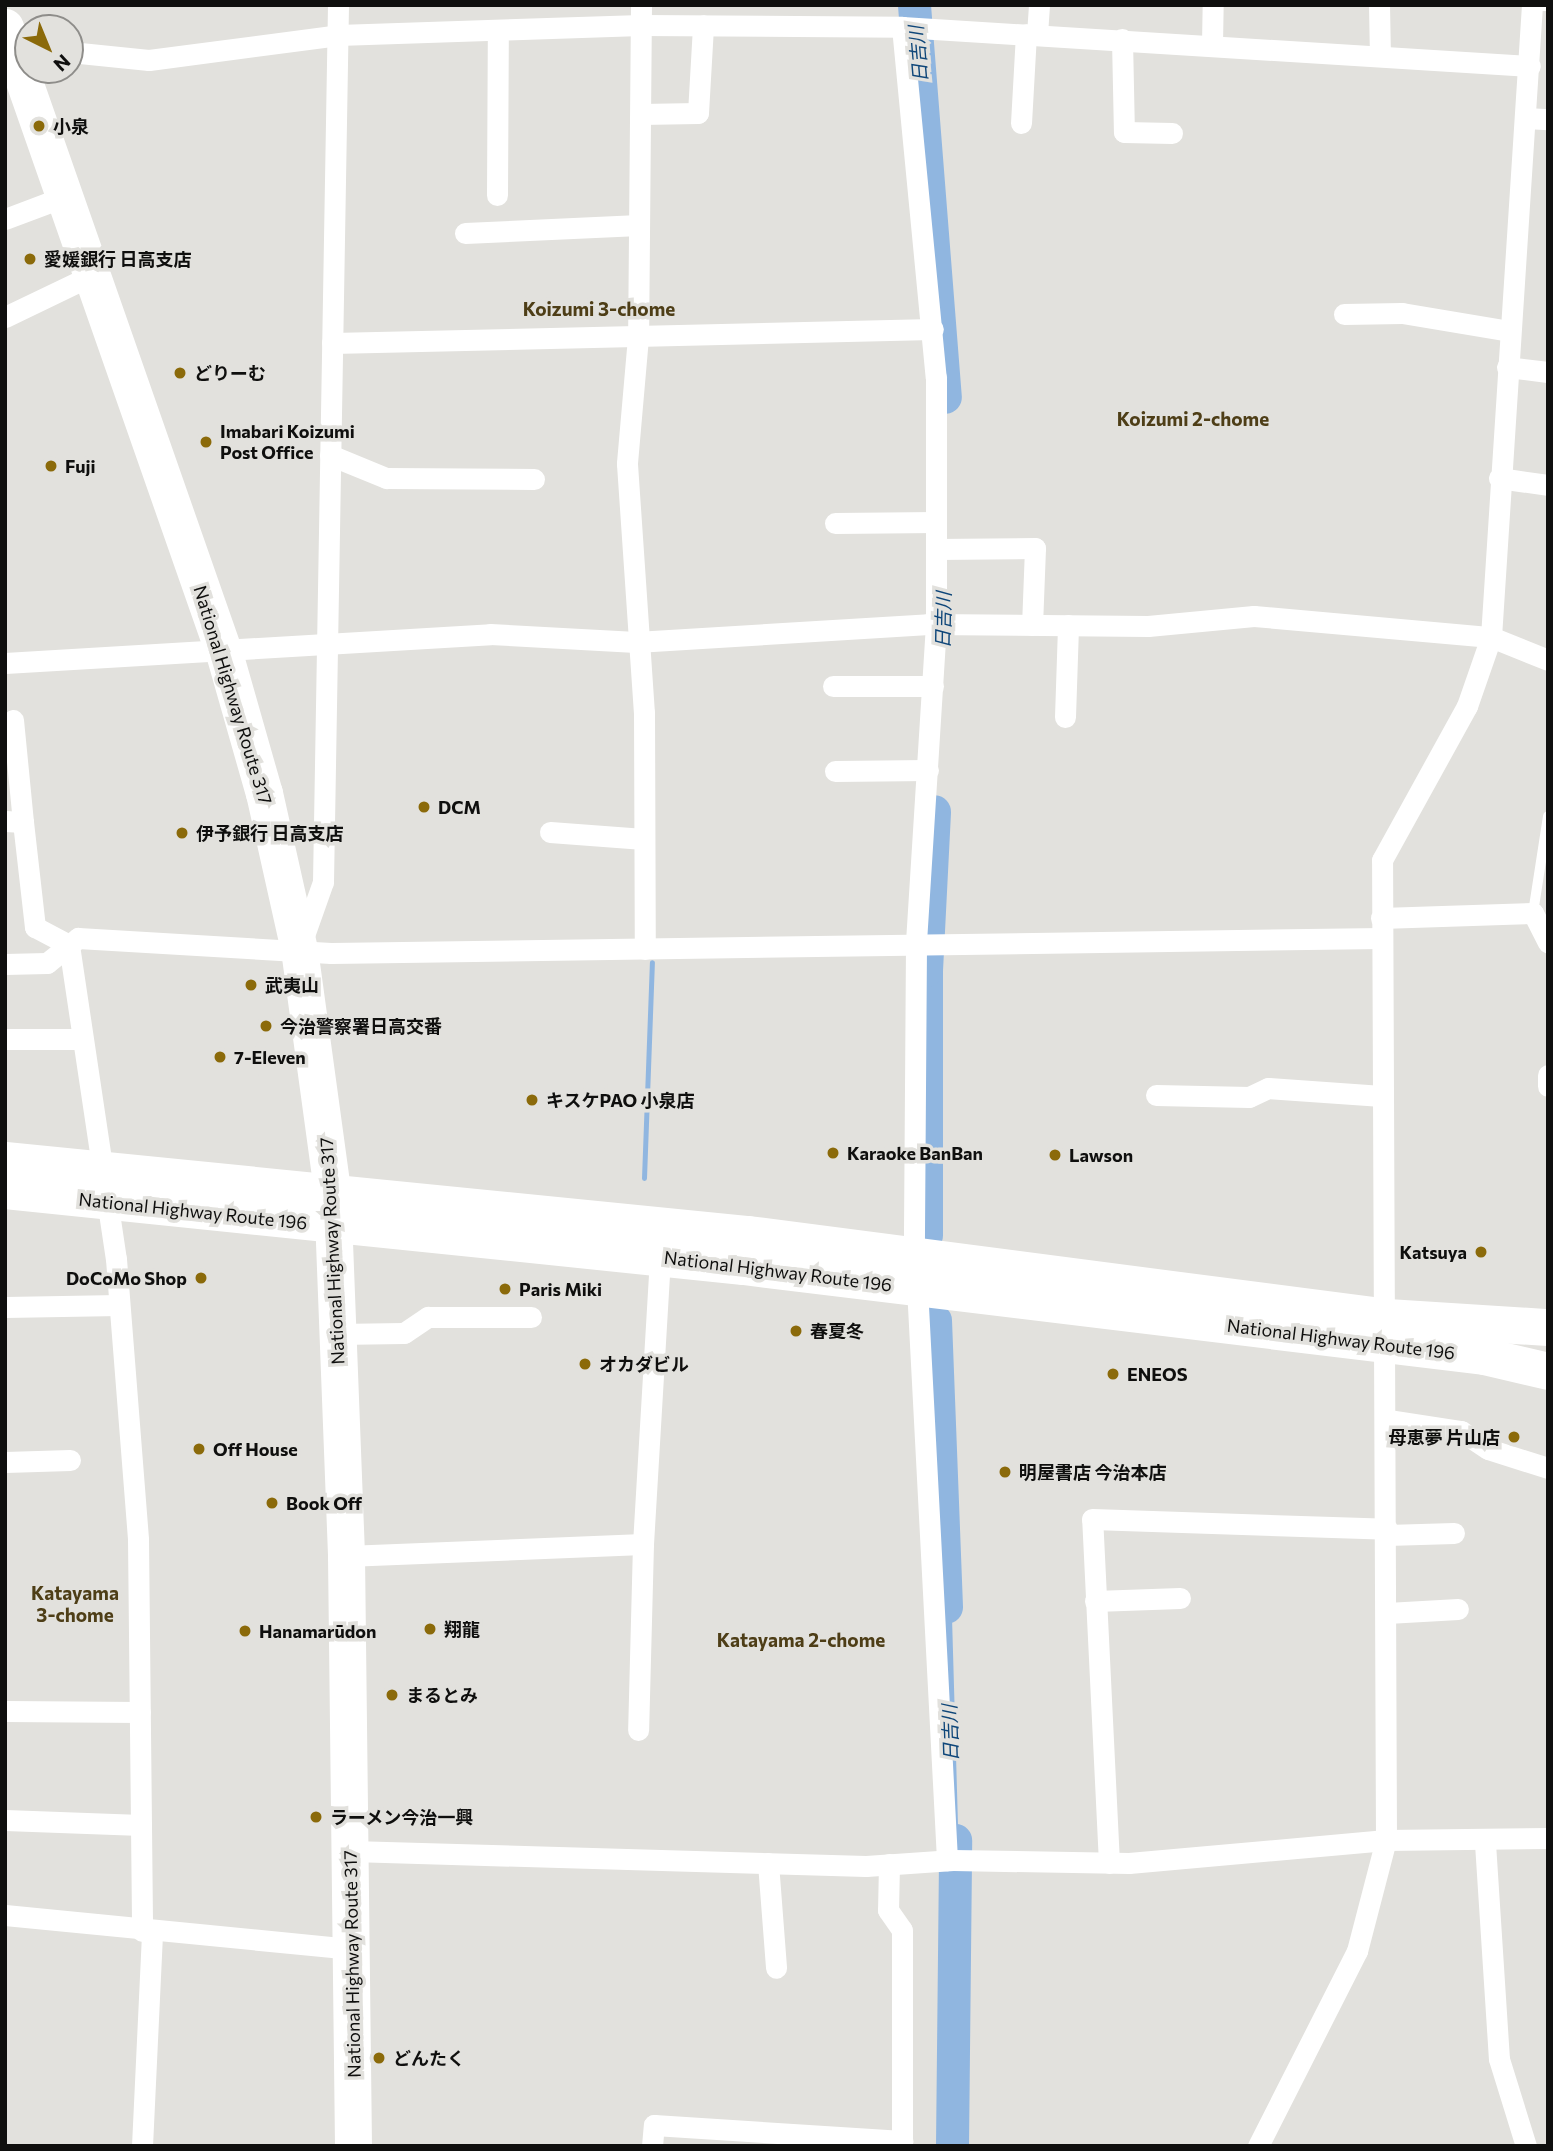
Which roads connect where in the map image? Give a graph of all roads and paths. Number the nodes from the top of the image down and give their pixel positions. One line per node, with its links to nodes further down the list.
1 (338, 5): 12 (street)
2 (1038, 5): 11 (street)
3 (1213, 5): 15 (street)
4 (1378, 5): 17 (street)
5 (1532, 6): 6 (lane); 18 (street)
6 (1548, 6)
7 (641, 15): 8 (street); 10 (street); 19 (street)
8 (703, 25): 9 (street); 19 (street)
9 (902, 27): 11 (street); 32 (street)
10 (498, 30): 12 (street); 24 (street)
11 (1031, 34): 13 (street); 22 (street)
12 (338, 35): 16 (street); 35 (street)
13 (1122, 39): 15 (street); 23 (street)
14 (13, 42): 25 (highway, National Highway Route 317)
15 (1212, 44): 17 (street)
16 (84, 53)
17 (1380, 56): 18 (street)
18 (1530, 66): 20 (street)
19 (641, 114): 27 (street)
20 (1526, 118): 21 (street); 33 (street)
21 (1548, 119)
22 (1021, 123)
23 (1172, 134)
24 (497, 195)
25 (61, 198): 26 (street); 29 (highway, National Highway Route 317)
26 (5, 219)
27 (639, 225): 28 (street); 34 (street)
28 (465, 233)
29 (88, 277): 31 (street); 51 (highway, National Highway Route 317)
30 (1345, 314): 33 (street)
31 (5, 317)
32 (933, 329): 34 (street); 42 (street)
33 (1510, 331): 36 (street)
34 (638, 340): 35 (street); 49 (street)
35 (332, 343): 38 (street)
36 (1507, 367): 37 (street); 39 (street)
37 (1548, 372)
38 (331, 455): 40 (street); 50 (street)
39 (1499, 478): 41 (street); 48 (street)
40 (534, 479)
41 (1548, 485)
42 (936, 522): 43 (street); 44 (street)
43 (835, 523)
44 (936, 549): 45 (street); 46 (street)
45 (936, 624): 46 (street); 49 (street); 55 (street)
46 (1032, 625): 47 (street)
47 (1069, 625): 48 (street); 56 (street)
48 (1491, 637): 52 (street); 65 (street)
49 (636, 642): 50 (street); 63 (street)
50 (327, 647): 51 (street); 69 (street)
51 (223, 653): 53 (street); 69 (highway, National Highway Route 317)
52 (1548, 660)
53 (5, 663)
54 (833, 686): 55 (street)
55 (933, 686): 58 (street)
56 (1065, 717)
57 (13, 720): 61 (street)
58 (928, 770): 59 (street); 68 (street)
59 (835, 771)
60 (1548, 816): 64 (lane)
61 (14, 822): 67 (street)
62 (550, 832): 63 (street)
63 (644, 839): 70 (street)
64 (1533, 913): 65 (street); 66 (street)
65 (1382, 928): 68 (street); 77 (street)
66 (1548, 942)
67 (69, 945): 69 (street); 71 (street); 73 (street)
68 (916, 945): 70 (street); 84 (street)
69 (299, 949): 70 (street); 81 (highway, National Highway Route 317)
70 (645, 949)
71 (5, 964)
72 (5, 1039): 73 (street)
73 (81, 1039): 79 (street)
74 (1548, 1076): 75 (street)
75 (1548, 1086)
76 (1156, 1095): 77 (street)
77 (1382, 1096): 89 (street)
78 (5, 1160): 79 (highway, National Highway Route 196)
79 (103, 1186): 80 (highway, National Highway Route 196); 81 (highway, National Highway Route 196); 82 (highway, National Highway Route 196); 85 (street)
80 (5, 1189)
81 (332, 1190): 82 (highway, National Highway Route 317); 84 (highway, National Highway Route 196)
82 (331, 1226): 83 (highway, National Highway Route 196); 90 (highway, National Highway Route 317)
83 (660, 1257): 84 (highway, National Highway Route 196); 98 (street)
84 (916, 1271): 89 (highway, National Highway Route 196); 113 (street)
85 (119, 1305): 86 (street); 105 (street)
86 (5, 1307)
87 (531, 1317): 90 (street)
88 (1548, 1326): 89 (highway, National Highway Route 196)
89 (1387, 1330): 91 (highway, National Highway Route 196); 92 (street)
90 (337, 1334): 99 (highway, National Highway Route 317)
91 (1548, 1371)
92 (1388, 1420): 95 (street); 96 (street)
93 (70, 1460): 94 (street)
94 (5, 1462)
95 (1548, 1468)
96 (1387, 1532): 97 (street); 101 (street); 103 (street)
97 (1454, 1533)
98 (643, 1544): 99 (street); 106 (street)
99 (346, 1556): 112 (highway, National Highway Route 317)
100 (1180, 1598): 101 (street)
101 (1095, 1601): 115 (street)
102 (1458, 1609): 103 (street)
103 (1387, 1613): 110 (street)
104 (5, 1711): 105 (street)
105 (140, 1713): 108 (street)
106 (638, 1730)
107 (5, 1819): 108 (street)
108 (141, 1825): 118 (street)
109 (1548, 1838): 111 (street)
110 (1386, 1840): 111 (street); 115 (street); 125 (street)
111 (1485, 1843): 126 (street)
112 (351, 1851): 114 (street); 119 (highway, National Highway Route 317)
113 (955, 1860): 115 (street); 116 (street)
114 (768, 1863): 116 (street); 120 (street)
115 (1109, 1863)
116 (889, 1864): 121 (street)
117 (5, 1915): 118 (street)
118 (147, 1931): 119 (street); 122 (street)
119 (350, 1949): 123 (highway, National Highway Route 317)
120 (776, 1968)
121 (902, 2143): 124 (street)
122 (142, 2146)
123 (353, 2146)
124 (652, 2146)
125 (1258, 2146)
126 (1526, 2146)

